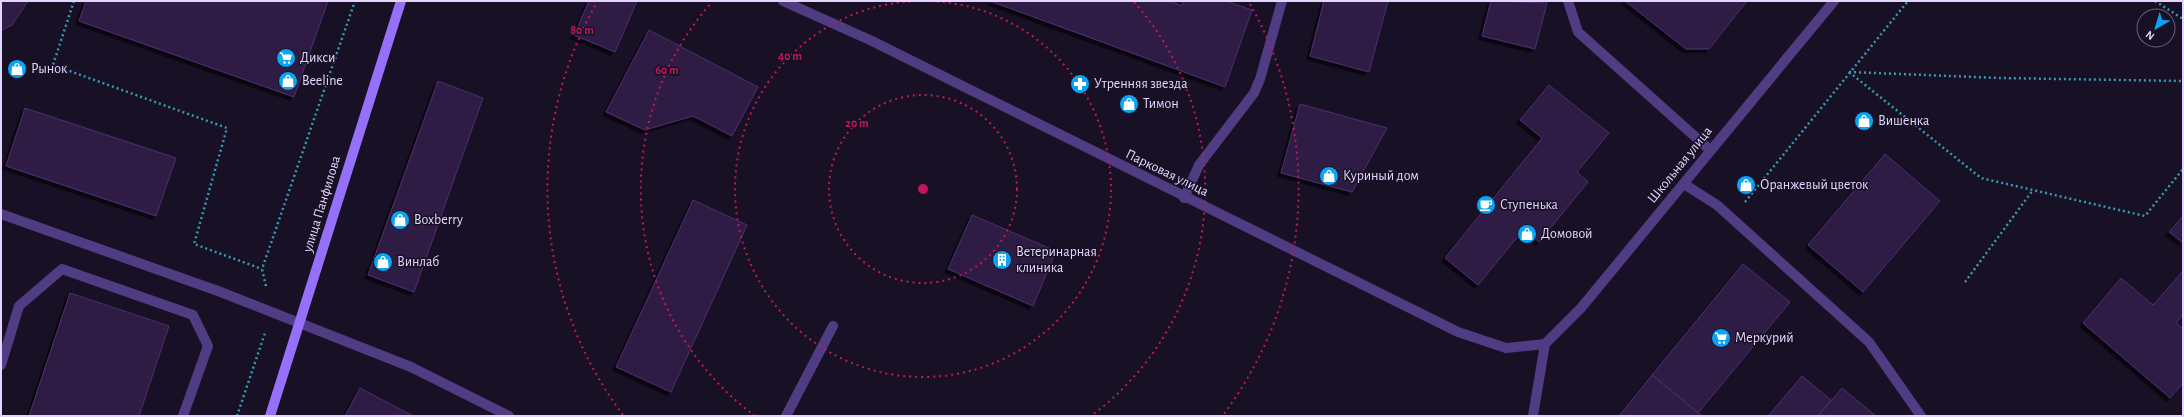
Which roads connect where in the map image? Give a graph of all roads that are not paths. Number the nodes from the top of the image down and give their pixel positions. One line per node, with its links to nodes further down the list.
1 (401, 1): 10 (main road, улица Панфилова)
2 (783, 1): 8 (street, Парковая улица)
3 (1282, 1): 8 (street)
4 (1568, 1): 6 (street)
5 (1834, 1): 6 (street, Школьная улица)
6 (1710, 150): 7 (street, Школьная улица)
7 (1684, 184): 12 (street, Школьная улица); 19 (street)
8 (1184, 198): 12 (street, Парковая улица)
9 (1, 214): 10 (street)
10 (299, 324): 15 (main road, улица Панфилова); 16 (street)
11 (833, 326): 17 (street)
12 (1545, 344): 18 (street)
13 (1, 365): 14 (street)
14 (183, 416)
15 (270, 416)
16 (509, 416)
17 (786, 416)
18 (1533, 416)
19 (1920, 416)

